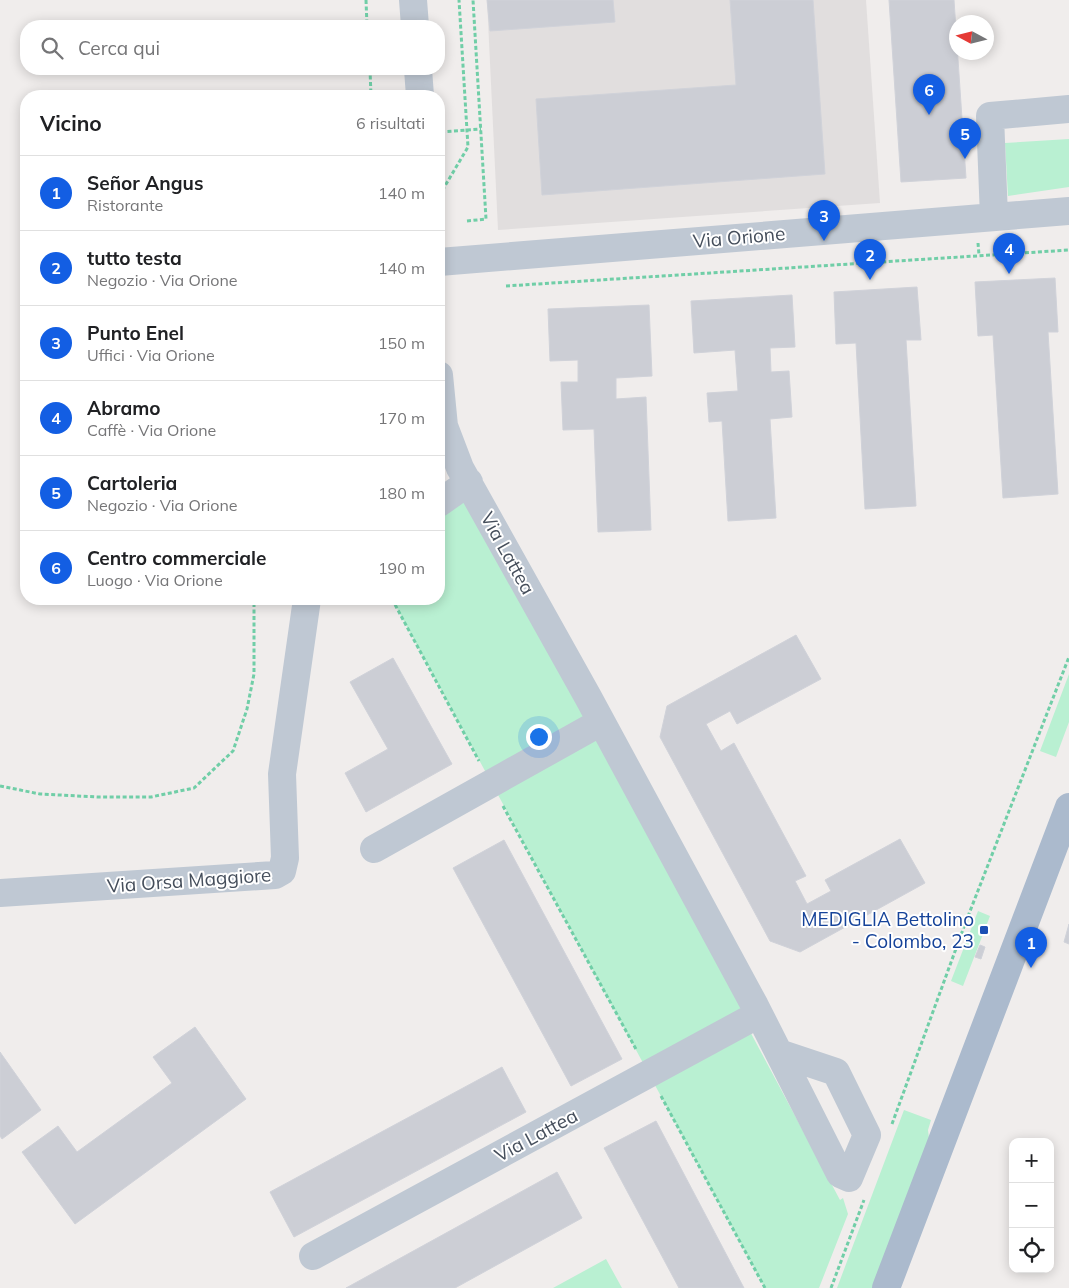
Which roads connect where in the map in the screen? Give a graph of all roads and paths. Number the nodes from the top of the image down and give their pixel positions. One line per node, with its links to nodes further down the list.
1 (366, 0): 5 (path)
2 (413, 0): 6 (street)
3 (459, 0): 13 (path)
4 (473, 0): 12 (path)
5 (367, 20)
6 (415, 20)
7 (370, 75): 9 (path)
8 (418, 75): 10 (street)
9 (372, 90)
10 (420, 90)
11 (1069, 109): 17 (street)
12 (481, 129): 13 (path); 18 (path)
13 (468, 130): 14 (path); 15 (path)
14 (445, 132)
15 (445, 186)
16 (1069, 211): 17 (street, Via Orione)
17 (994, 216): 20 (street, Via Orione)
18 (467, 221)
19 (1069, 250): 21 (path)
20 (445, 262)
21 (503, 286)
22 (445, 429): 23 (street, Via Lattea)
23 (469, 482): 24 (street); 29 (street, Via Lattea)
24 (445, 499)
25 (254, 605): 31 (path)
26 (306, 605): 34 (street, Via Orsa Maggiore)
27 (395, 605): 30 (path)
28 (1069, 657): 38 (path)
29 (601, 722): 30 (street); 35 (street, Via Lattea)
30 (491, 784): 33 (street); 37 (path)
31 (0, 786)
32 (1069, 807): 43 (main road)
33 (374, 849)
34 (0, 893)
35 (759, 1014): 36 (street, Via Lattea); 37 (street, Via Lattea)
36 (779, 1053)
37 (649, 1074): 40 (street, Via Lattea); 41 (path)
38 (890, 1129)
39 (866, 1195): 42 (path)
40 (313, 1256)
41 (765, 1288)
42 (831, 1288)
43 (886, 1288)

